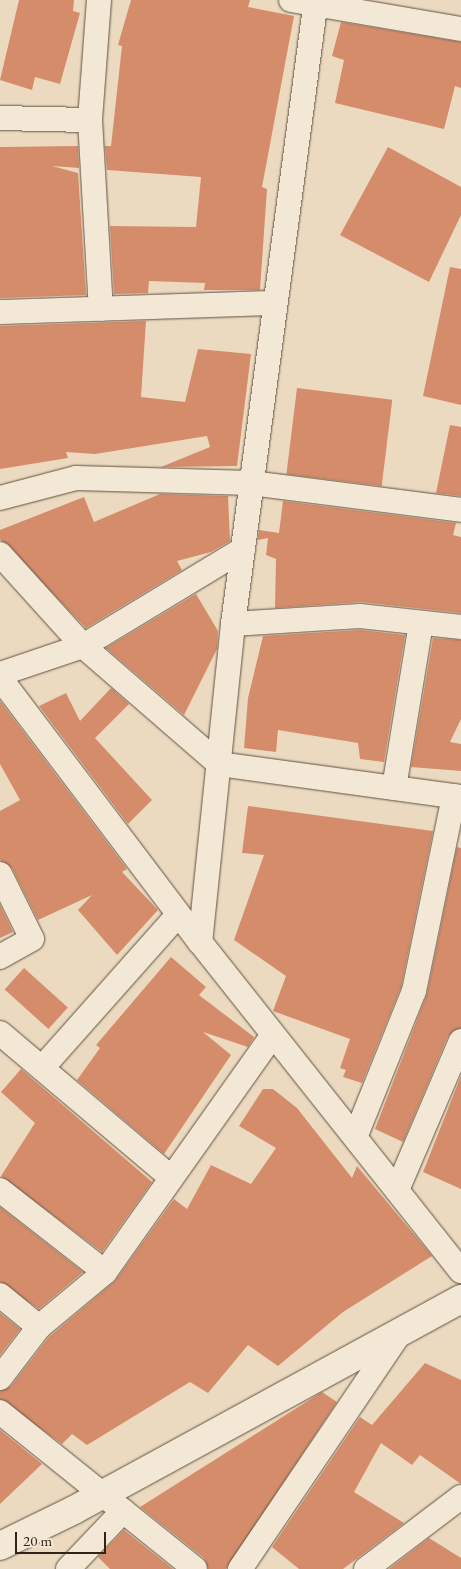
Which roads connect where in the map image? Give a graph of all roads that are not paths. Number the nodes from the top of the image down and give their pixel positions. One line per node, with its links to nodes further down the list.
1 (99, 0): 6 (street)
2 (291, 0): 3 (street)
3 (316, 3): 4 (street); 7 (street)
4 (461, 29)
5 (0, 118): 6 (street)
6 (90, 120): 8 (street)
7 (274, 303): 8 (street); 10 (street)
8 (101, 309): 9 (street)
9 (0, 312)
10 (251, 483): 11 (street); 12 (street); 13 (street)
11 (0, 498)
12 (461, 510)
13 (243, 549): 16 (street); 18 (street)
14 (0, 554): 18 (street)
15 (421, 623): 16 (street); 17 (street); 21 (street)
16 (233, 624): 20 (street)
17 (461, 627)
18 (83, 646): 19 (street); 20 (street)
19 (0, 676): 24 (street)
20 (219, 764): 21 (street); 25 (street)
21 (394, 788): 22 (street)
22 (457, 796): 31 (street)
23 (0, 874): 26 (street)
24 (178, 915): 25 (street); 30 (street)
25 (200, 942): 28 (street)
26 (0, 957)
27 (0, 1033): 30 (street)
28 (272, 1036): 31 (street); 32 (street)
29 (461, 1041): 34 (street)
30 (42, 1068): 32 (street)
31 (356, 1135): 34 (street)
32 (169, 1176): 36 (street)
33 (0, 1190): 36 (street)
34 (397, 1190): 35 (street)
35 (461, 1271)
36 (105, 1272): 39 (street)
37 (0, 1295): 39 (street)
38 (461, 1299): 40 (main road)
39 (39, 1327): 41 (street)
40 (403, 1328): 44 (main road); 48 (street)
41 (0, 1378)
42 (0, 1412): 44 (street)
43 (461, 1497): 49 (street)
44 (113, 1503): 45 (main road); 46 (street); 47 (street)
45 (0, 1546)
46 (68, 1569)
47 (195, 1569)
48 (240, 1569)
49 (366, 1569)

